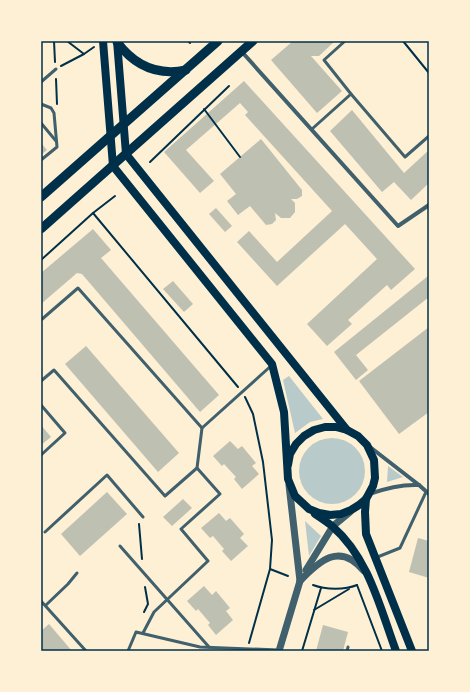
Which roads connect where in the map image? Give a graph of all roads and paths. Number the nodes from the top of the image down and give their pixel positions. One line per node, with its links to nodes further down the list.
1 (54, 41): 13 (path)
2 (67, 41): 12 (path)
3 (188, 41): 10 (path)
4 (218, 41): 14 (main road)
5 (253, 41): 11 (main road)
6 (345, 41): 18 (lane)
7 (403, 41): 15 (path)
8 (117, 42): 14 (main road); 23 (main road)
9 (100, 43): 12 (path); 26 (main road)
10 (190, 43)
11 (241, 51): 24 (street); 28 (main road)
12 (84, 54): 13 (path)
13 (56, 69): 16 (lane); 20 (path)
14 (186, 70): 23 (main road)
15 (429, 73)
16 (41, 82)
17 (229, 86): 21 (path)
18 (351, 94): 24 (lane); 25 (lane)
19 (41, 104): 27 (lane)
20 (58, 105)
21 (204, 108): 29 (path); 31 (path)
22 (41, 123): 27 (lane)
23 (124, 124): 26 (main road); 28 (main road)
24 (312, 129): 35 (street)
25 (429, 136)
26 (110, 137): 32 (main road); 34 (main road)
27 (56, 141): 30 (lane)
28 (126, 154): 32 (main road); 43 (main road)
29 (240, 157)
30 (41, 160)
31 (150, 162)
32 (112, 166): 36 (main road); 39 (main road)
33 (115, 196): 37 (path)
34 (41, 197)
35 (429, 204)
36 (41, 229)
37 (41, 260)
38 (41, 320): 42 (lane)
39 (272, 364): 42 (lane); 46 (main road)
40 (41, 381): 47 (lane)
41 (41, 405): 45 (lane)
42 (202, 428): 47 (lane)
43 (347, 430): 44 (main road); 46 (main road)
44 (367, 444): 49 (street); 51 (main road)
45 (41, 455)
46 (288, 465): 48 (main road)
47 (197, 468): 69 (lane)
48 (288, 479): 52 (main road); 63 (street)
49 (420, 485): 50 (street); 51 (street)
50 (428, 493): 58 (lane)
51 (367, 496): 53 (main road); 58 (main road)
52 (309, 509): 53 (main road); 55 (main road)
53 (351, 510): 55 (street)
54 (143, 517): 56 (lane)
55 (333, 526): 62 (main road); 63 (street)
56 (45, 532)
57 (120, 546): 69 (lane)
58 (375, 558): 82 (main road)
59 (270, 569): 61 (path)
60 (77, 573): 71 (lane)
61 (288, 576)
62 (370, 580): 63 (street); 81 (main road)
63 (300, 581): 76 (street)
64 (361, 584): 66 (path)
65 (313, 585): 67 (path)
66 (357, 585): 68 (path); 80 (path)
67 (321, 588): 68 (path); 72 (path)
68 (350, 588): 72 (path)
69 (167, 600): 73 (lane); 74 (lane)
70 (41, 601): 71 (lane)
71 (46, 605): 77 (lane)
72 (314, 610): 79 (path)
73 (143, 633): 74 (lane); 78 (lane)
74 (209, 647): 75 (lane)
75 (247, 649): 76 (lane)
76 (279, 650)
77 (86, 651)
78 (128, 651)
79 (302, 651)
80 (382, 651)
81 (396, 651)
82 (412, 651)

